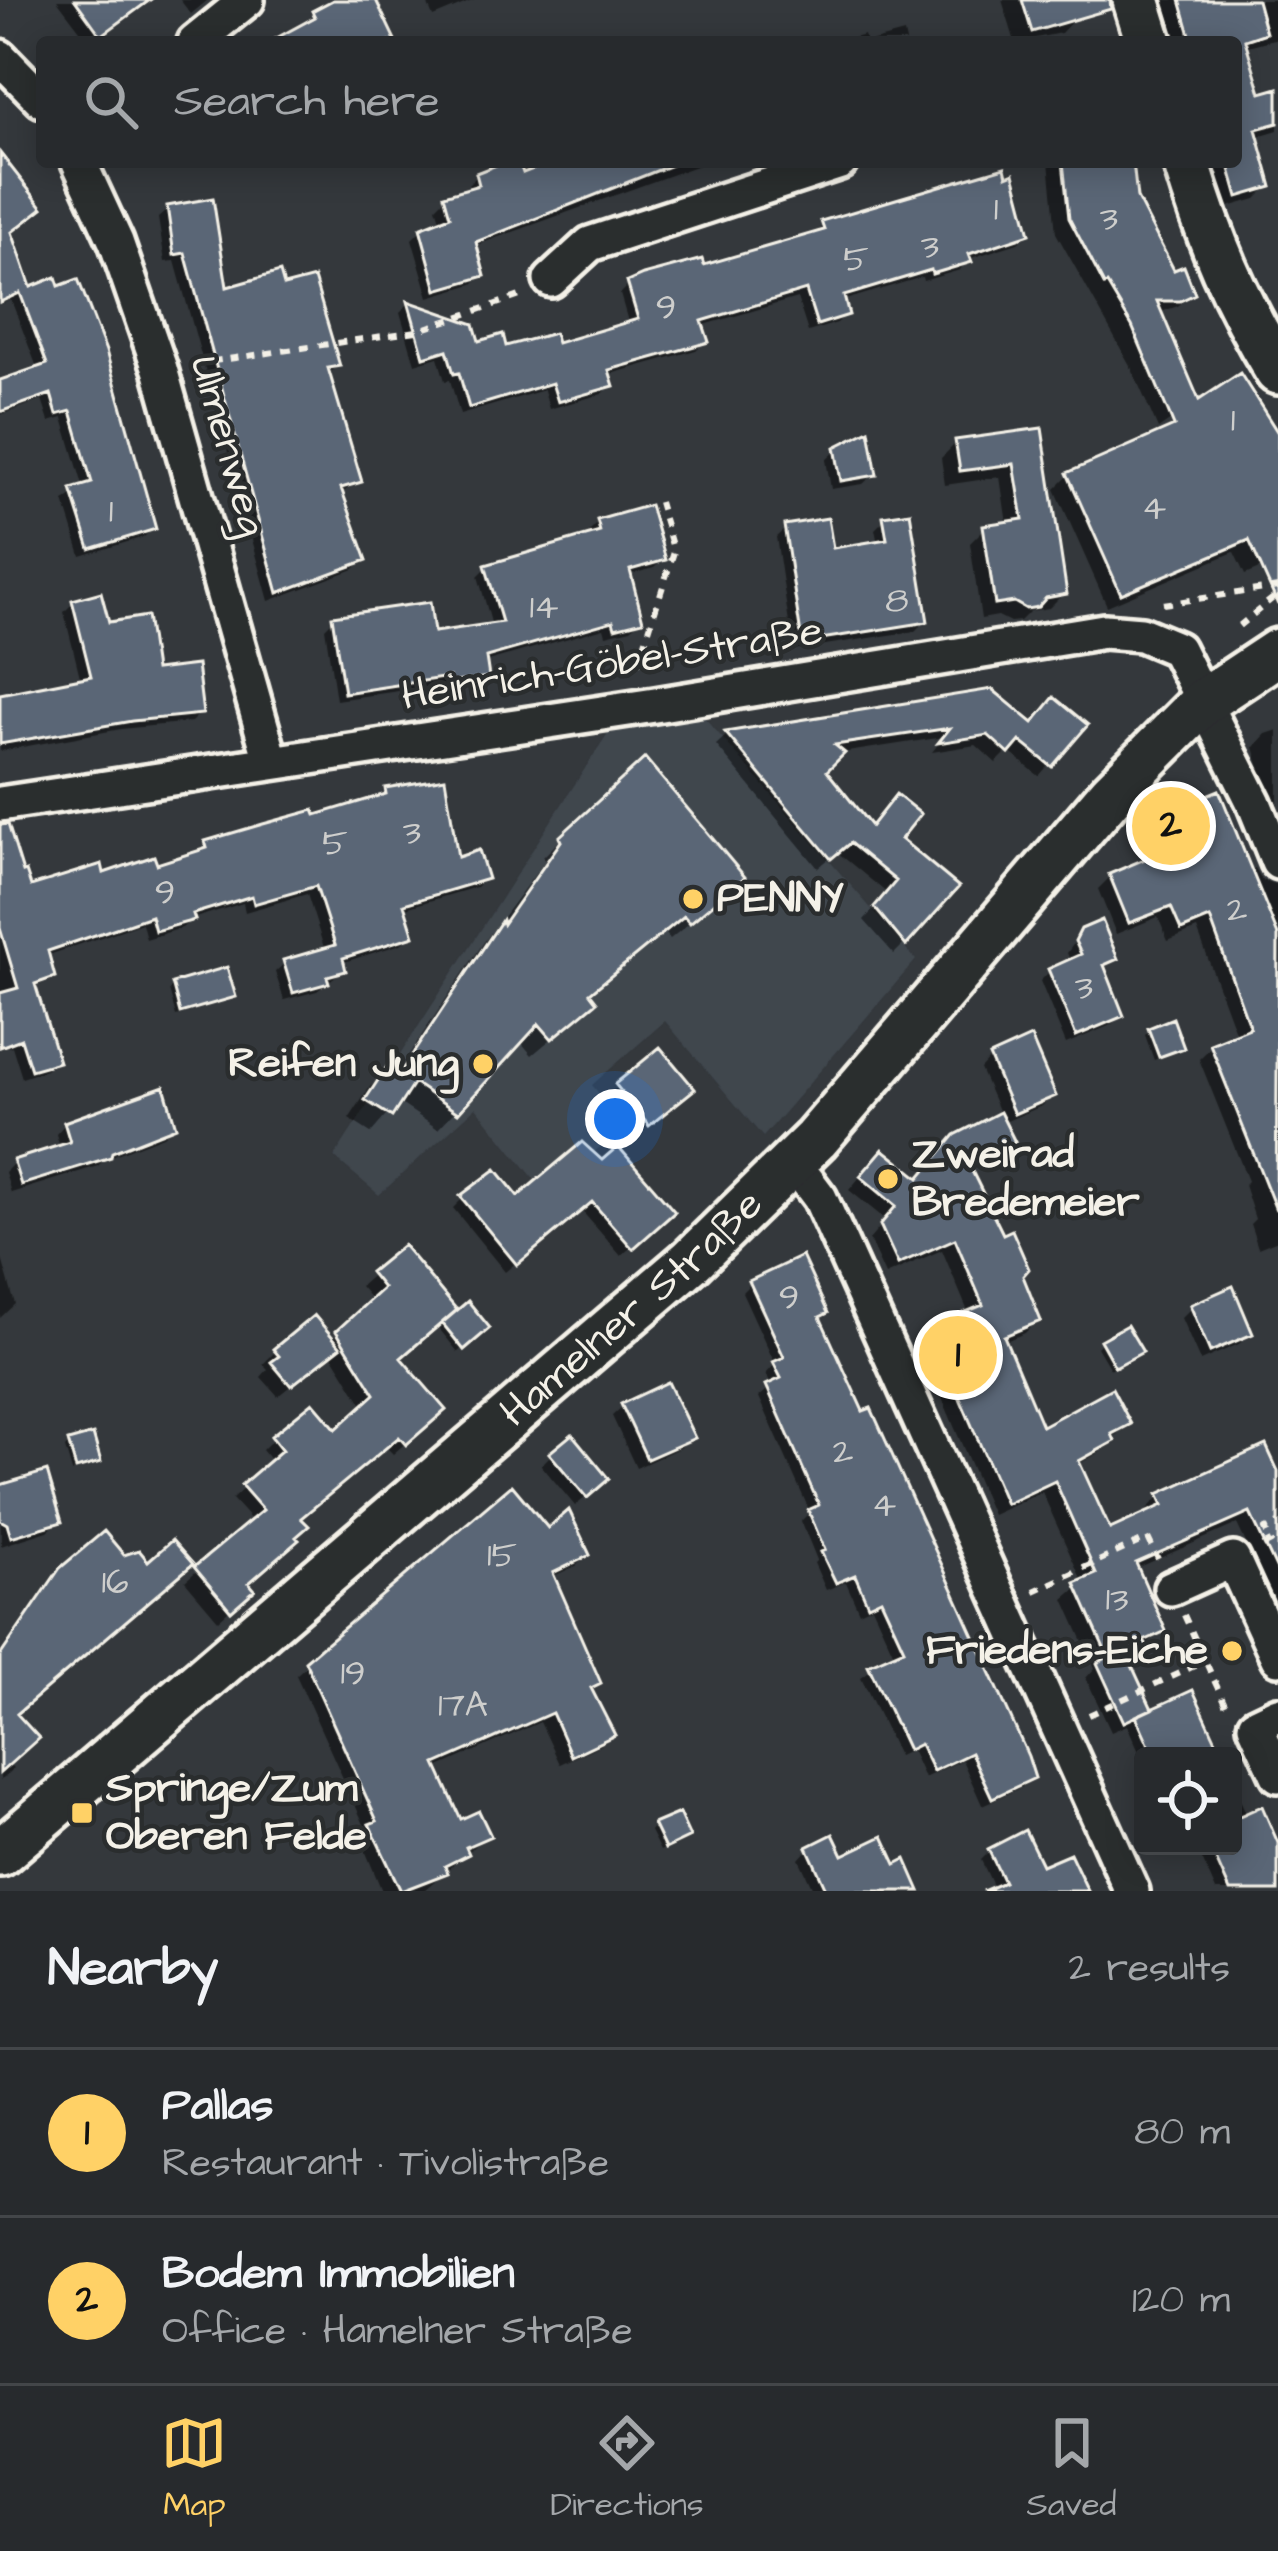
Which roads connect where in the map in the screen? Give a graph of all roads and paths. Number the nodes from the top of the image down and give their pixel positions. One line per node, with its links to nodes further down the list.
1 (247, 0): 3 (street)
2 (1136, 0): 4 (street)
3 (202, 36)
4 (1147, 36)
5 (0, 57): 6 (street)
6 (36, 94)
7 (82, 168): 11 (street, Ulmenweg)
8 (822, 168): 10 (street)
9 (1188, 168): 12 (street)
10 (550, 280): 11 (path)
11 (160, 369): 17 (street, Ulmenweg)
12 (1278, 371)
13 (659, 502): 15 (path)
14 (1278, 652): 16 (street, Hamelner Straße)
15 (638, 664)
16 (1204, 701): 17 (street, Heinrich-Göbel-Straße); 19 (street, Heinrich-Göbel-Straße); 20 (street, Hamelner Straße)
17 (272, 761): 18 (street, Heinrich-Göbel-Straße)
18 (0, 804)
19 (1278, 862)
20 (793, 1162): 22 (street); 28 (street, Hamelner Straße)
21 (1172, 1588): 22 (path); 23 (street); 24 (path)
22 (1004, 1605): 26 (street)
23 (1278, 1658)
24 (1205, 1661): 25 (path); 26 (path)
25 (1266, 1720): 27 (street)
26 (1059, 1729): 29 (street)
27 (1278, 1775)
28 (0, 1853)
29 (1132, 1891)

